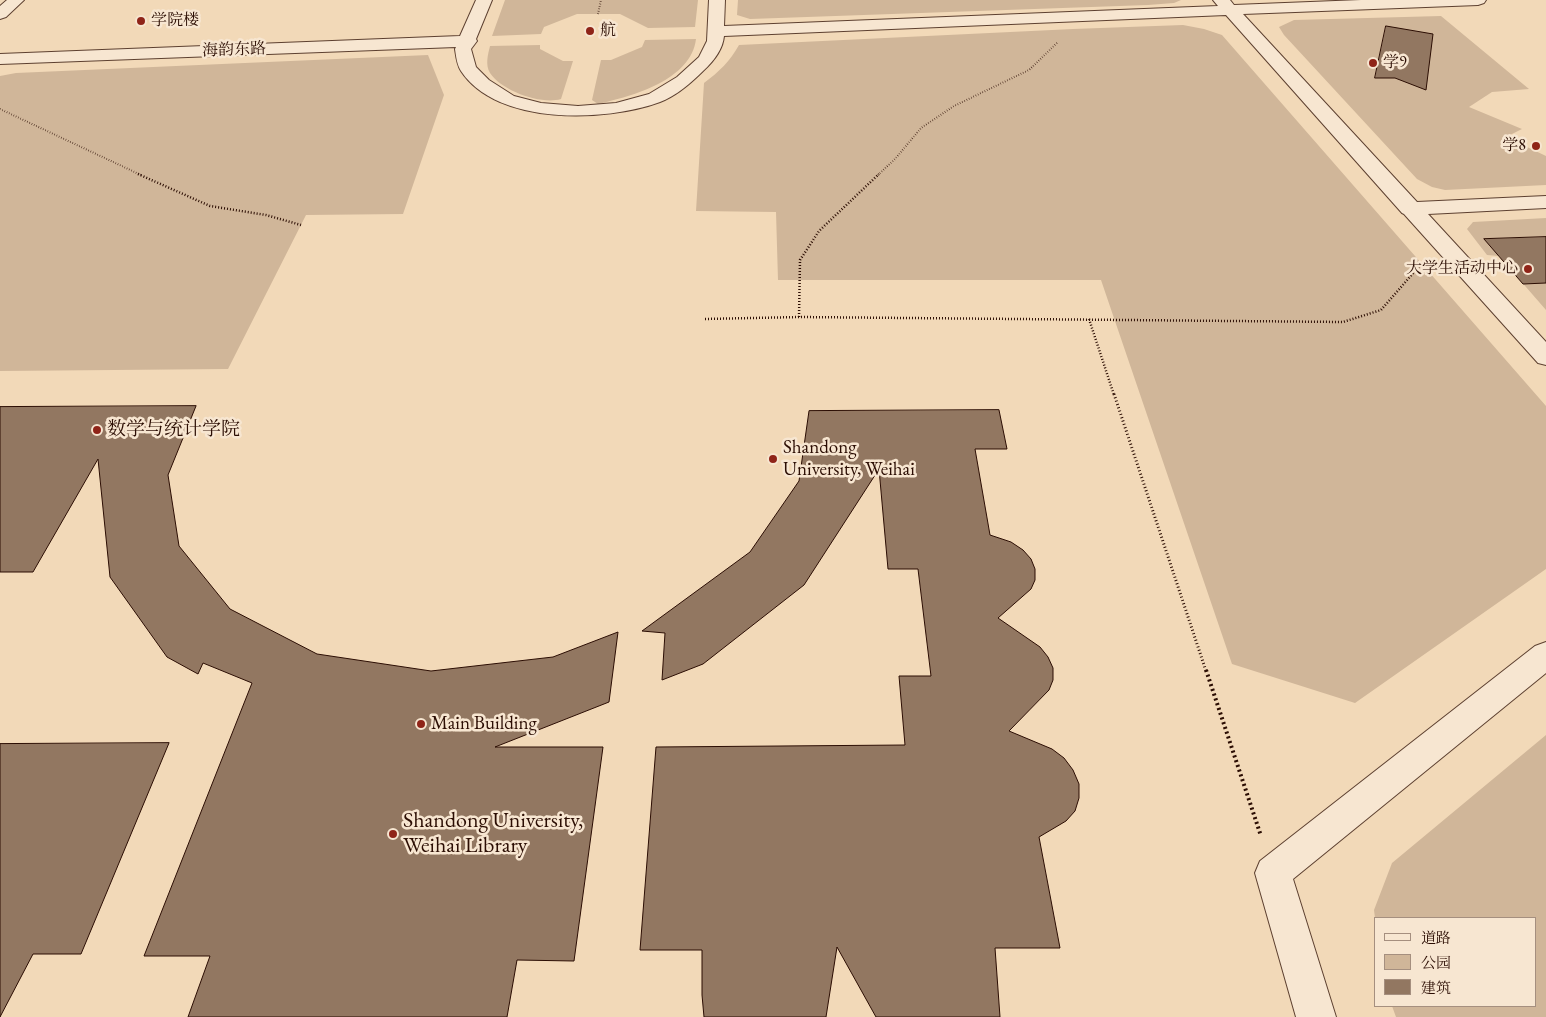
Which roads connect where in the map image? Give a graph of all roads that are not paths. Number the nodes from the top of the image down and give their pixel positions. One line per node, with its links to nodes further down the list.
1 (16, 0): 6 (lane)
2 (484, 0): 8 (lane)
3 (718, 0): 7 (lane)
4 (1478, 0): 5 (lane)
5 (1225, 5): 7 (lane); 11 (lane)
6 (0, 14)
7 (716, 31): 8 (lane)
8 (469, 40): 9 (lane, 海韵东路)
9 (0, 59)
10 (1546, 202): 11 (lane)
11 (1409, 208): 12 (lane)
12 (1546, 358)
13 (1546, 654): 14 (lane)
14 (1316, 1017)

